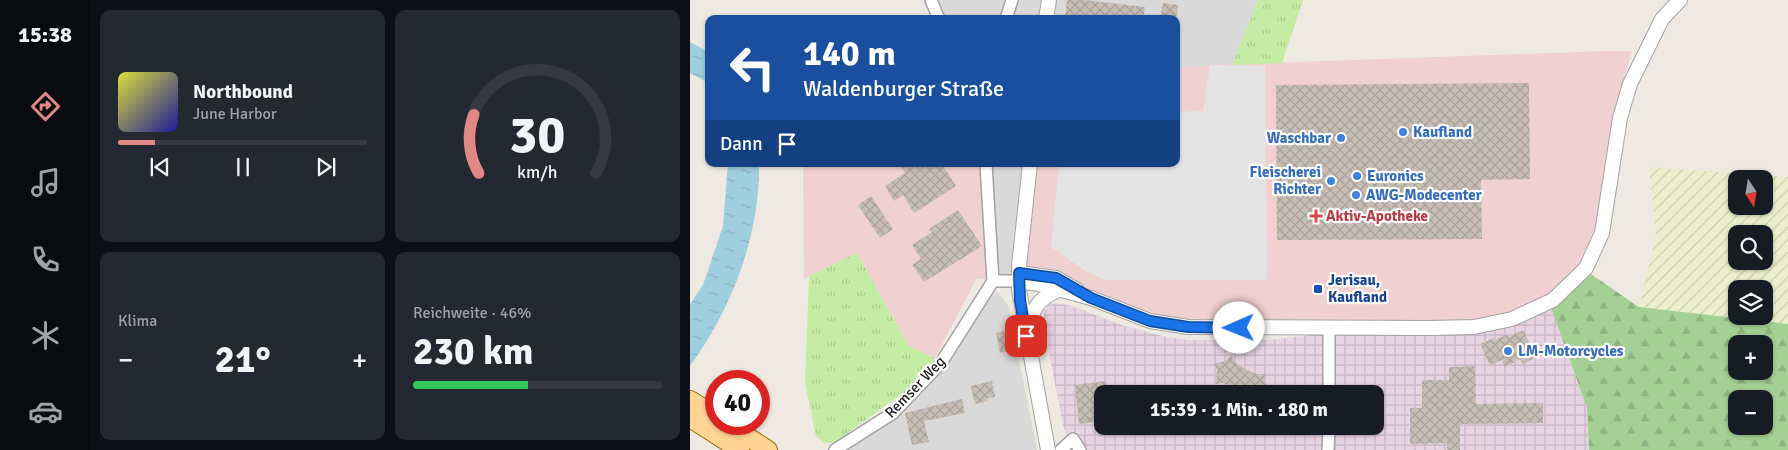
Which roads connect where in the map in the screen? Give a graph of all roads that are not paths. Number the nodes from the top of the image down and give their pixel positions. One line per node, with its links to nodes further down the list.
1 (931, 0): 5 (street)
2 (1012, 0): 6 (street)
3 (1048, 0): 7 (street)
4 (1680, 0): 14 (street)
5 (937, 15)
6 (1007, 15)
7 (1046, 15)
8 (986, 167): 12 (street)
9 (1030, 167): 10 (street)
10 (1020, 252): 11 (street); 13 (street)
11 (1019, 277): 12 (street); 13 (street); 15 (street)
12 (993, 281): 24 (street, Remser Weg)
13 (1057, 284): 14 (street); 15 (street)
14 (1329, 327): 16 (street)
15 (1026, 336): 25 (street)
16 (1329, 385)
17 (690, 400): 18 (main road)
18 (705, 409)
19 (690, 418): 22 (main road)
20 (745, 435): 23 (main road)
21 (1329, 435): 28 (street)
22 (740, 450)
23 (768, 450)
24 (835, 450)
25 (1048, 450)
26 (1061, 450): 27 (street)
27 (1080, 450)
28 (1328, 450)

